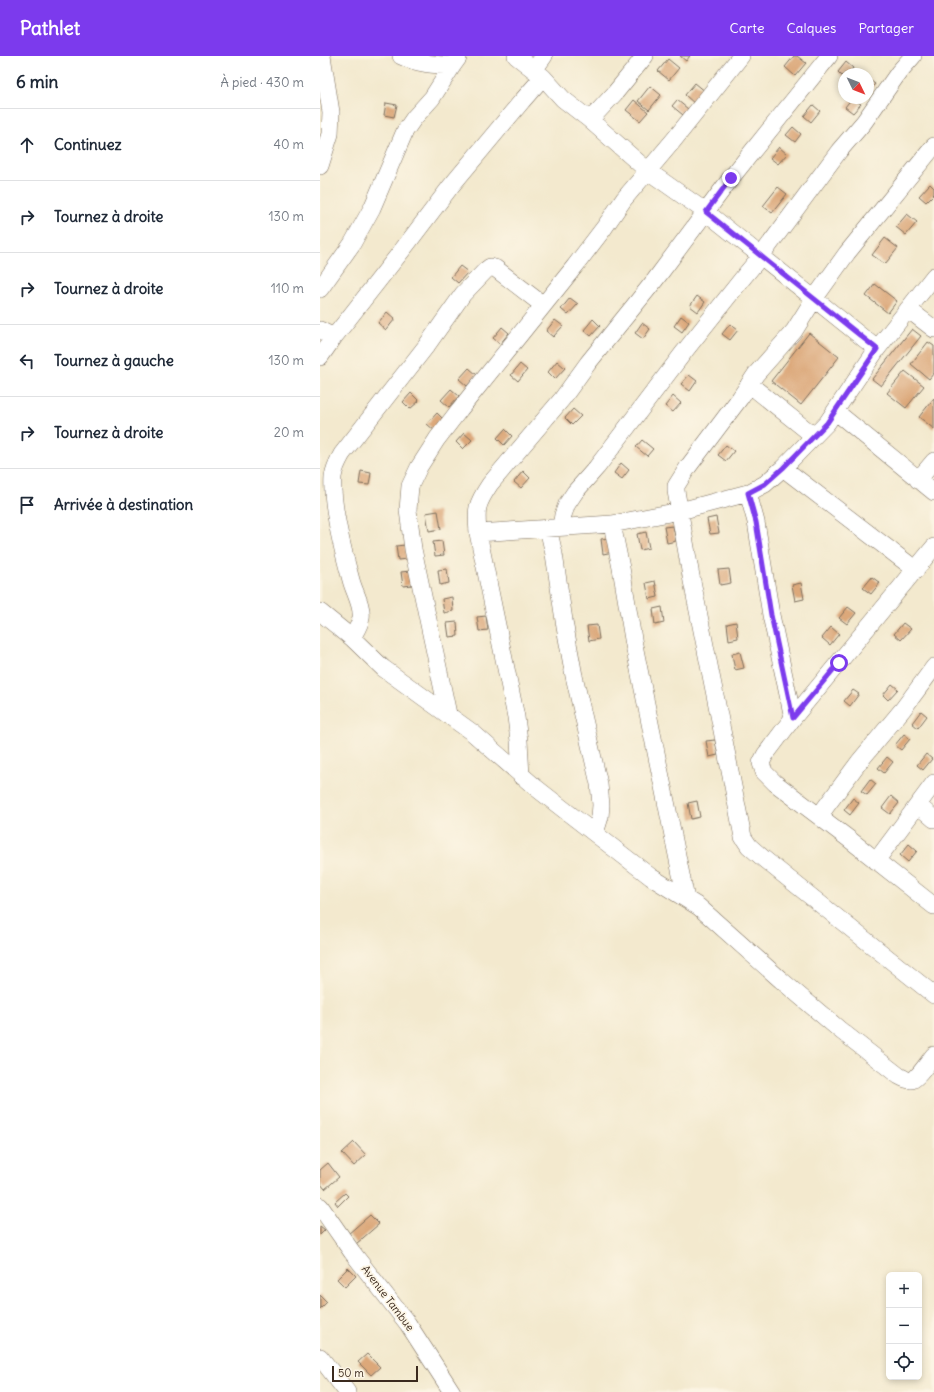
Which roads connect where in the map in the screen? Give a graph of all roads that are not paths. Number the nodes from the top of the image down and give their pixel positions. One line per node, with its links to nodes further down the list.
1 (322, 56): 13 (street)
2 (401, 56): 9 (street)
3 (516, 56): 10 (street)
4 (544, 56): 10 (street)
5 (646, 56): 11 (street)
6 (741, 56): 14 (street)
7 (829, 56): 15 (street)
8 (913, 56): 16 (street)
9 (456, 60): 18 (street)
10 (539, 74): 11 (street); 23 (street)
11 (590, 120): 14 (street)
12 (934, 146): 19 (street)
13 (320, 166)
14 (648, 171): 15 (street); 20 (street)
15 (706, 212): 16 (street); 37 (street)
16 (761, 256): 19 (street); 36 (street)
17 (934, 276): 21 (street)
18 (320, 290)
19 (814, 299): 24 (street); 26 (street)
20 (543, 305): 41 (street); 43 (street)
21 (908, 309): 22 (street); 24 (street)
22 (934, 329)
23 (327, 334): 25 (street)
24 (877, 349): 27 (street)
25 (320, 357)
26 (749, 384): 28 (street); 34 (street)
27 (835, 411): 28 (street); 31 (street)
28 (814, 436): 30 (street)
29 (934, 461): 31 (street)
30 (783, 468): 33 (street); 39 (street)
31 (918, 480): 32 (street)
32 (934, 492)
33 (748, 493): 34 (street); 44 (street)
34 (680, 511): 35 (street); 54 (street)
35 (612, 524): 36 (street); 52 (street)
36 (555, 528): 37 (street); 50 (street)
37 (478, 533): 45 (street)
38 (934, 547): 39 (street)
39 (916, 570): 44 (street)
40 (320, 612): 41 (street)
41 (352, 638): 43 (street)
42 (934, 667): 48 (street)
43 (448, 714): 45 (street)
44 (793, 718): 48 (street)
45 (522, 776): 50 (street)
46 (934, 783): 47 (street)
47 (918, 805): 49 (street); 51 (street)
48 (819, 816): 51 (street)
49 (934, 819)
50 (595, 833): 52 (street)
51 (876, 861): 53 (street)
52 (686, 899): 55 (street)
53 (934, 906)
54 (934, 995)
55 (934, 1055)
56 (320, 1206): 59 (street, Avenue Tambue)
57 (320, 1358): 58 (street)
58 (347, 1392)
59 (452, 1392)

